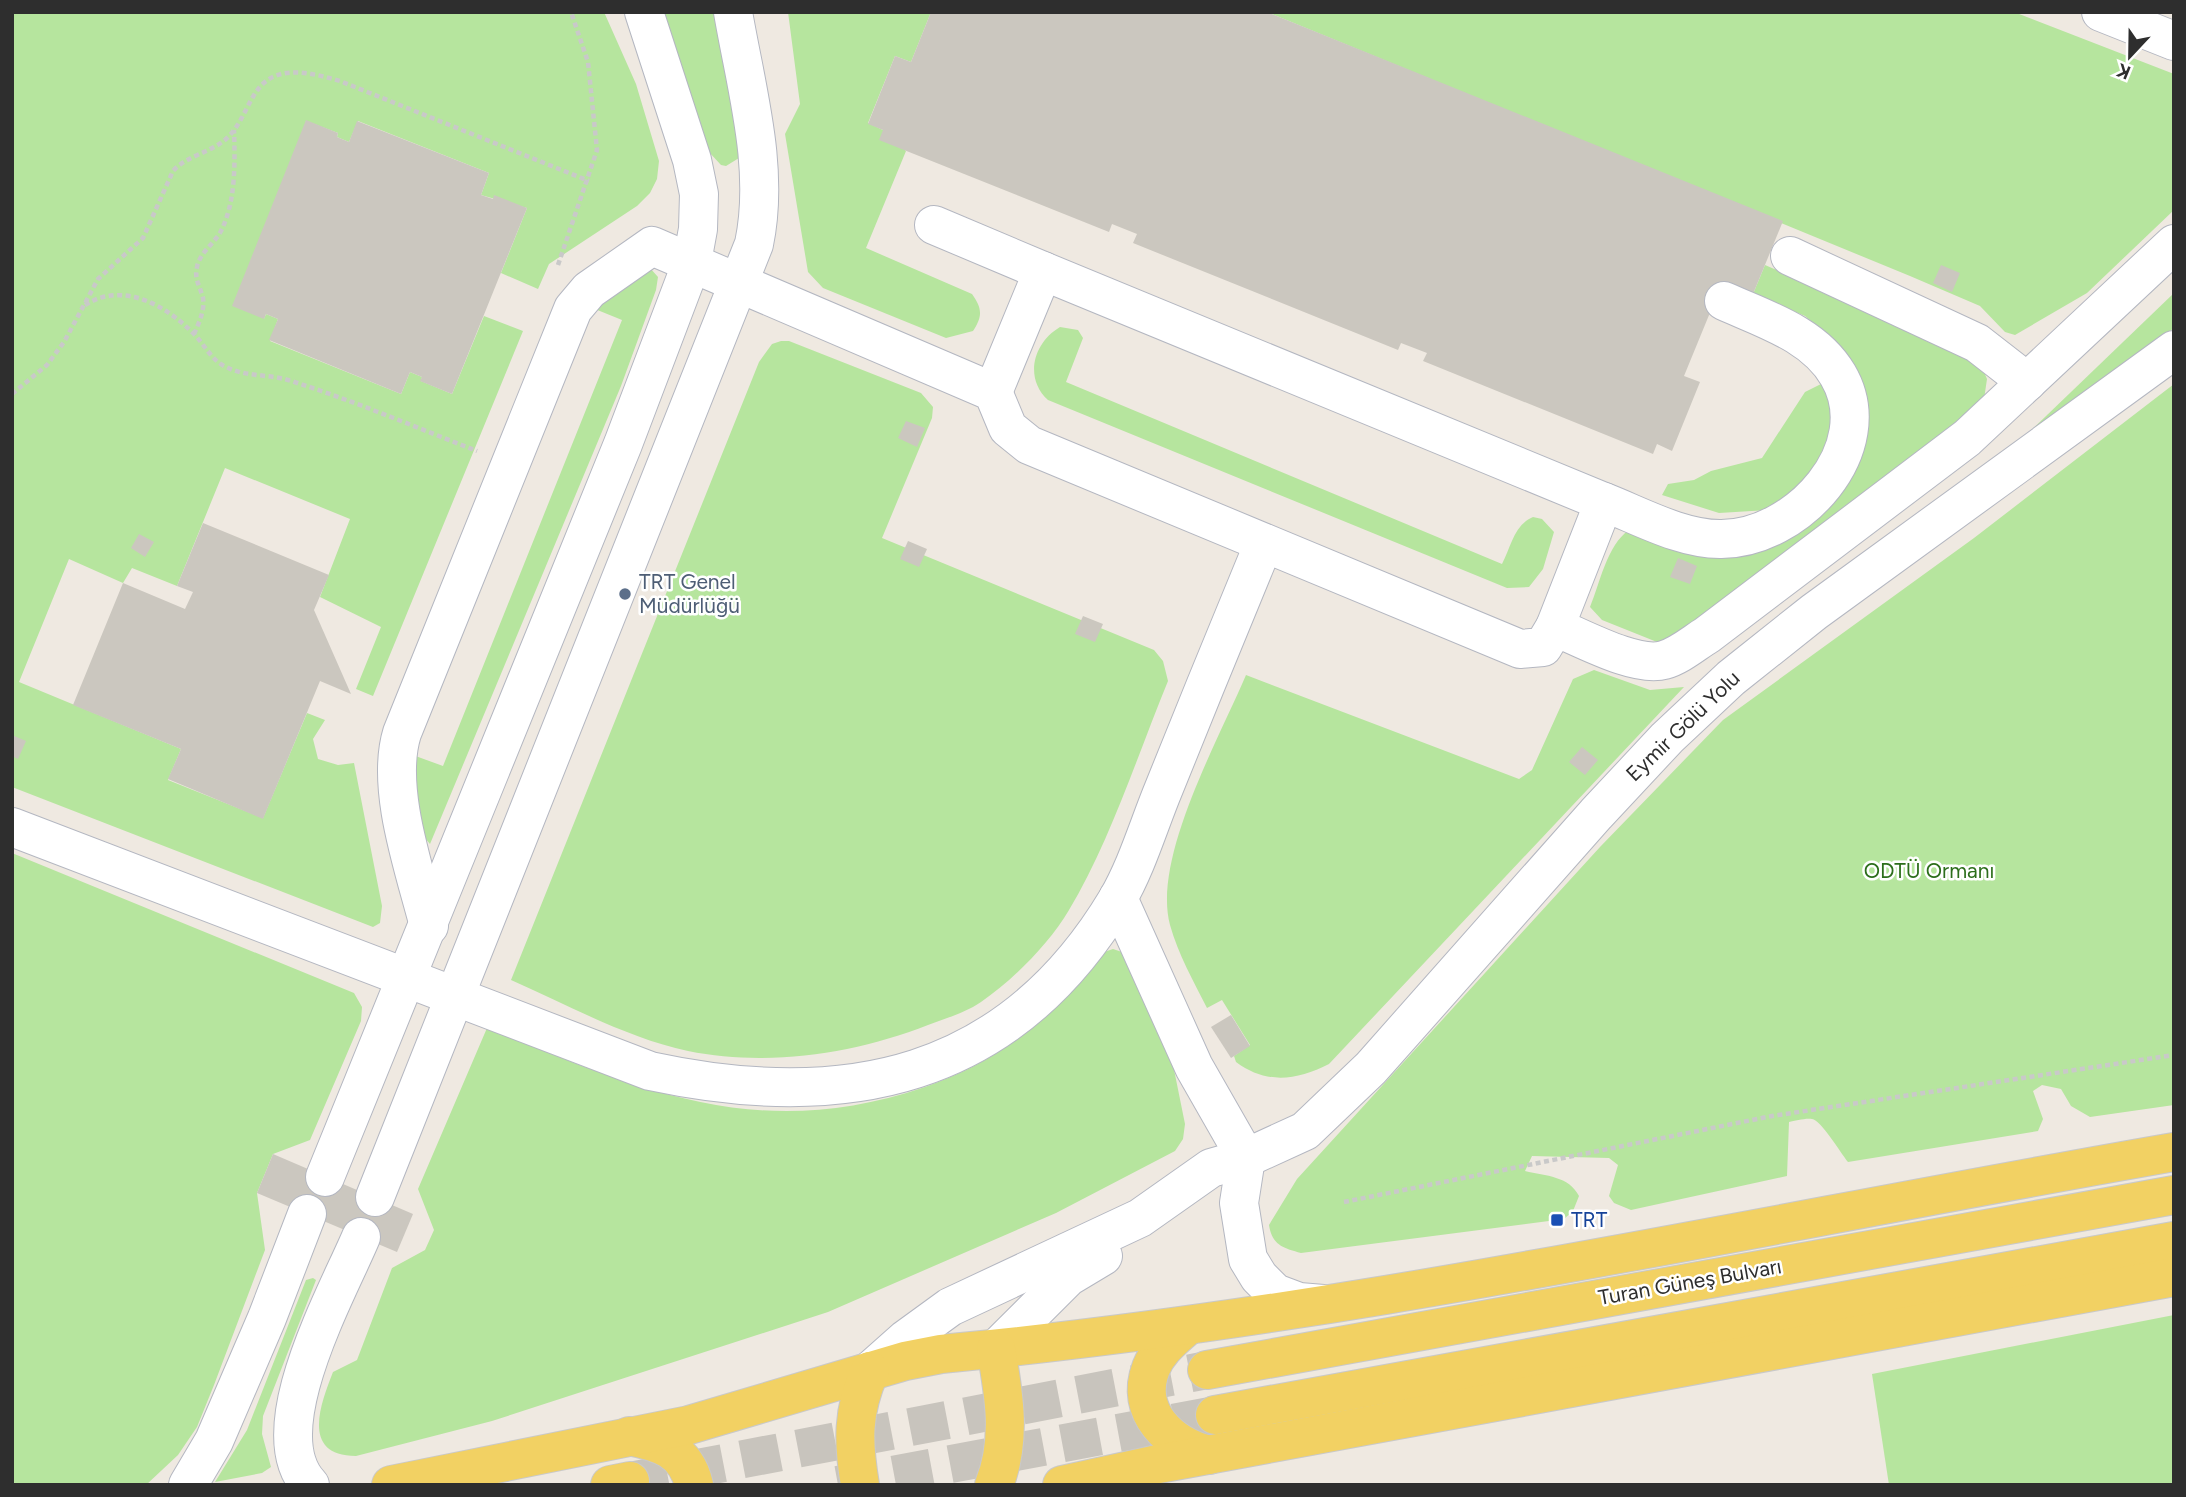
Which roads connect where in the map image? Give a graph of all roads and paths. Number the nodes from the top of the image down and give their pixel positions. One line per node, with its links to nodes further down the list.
1 (571, 12): 7 (path)
2 (645, 12): 11 (street)
3 (733, 12): 14 (street)
4 (2101, 12): 5 (street)
5 (2174, 41)
6 (234, 129): 7 (path); 16 (path); 17 (path)
7 (589, 181): 12 (path)
8 (934, 225): 13 (street)
9 (2174, 244): 19 (street)
10 (1790, 257): 19 (street)
11 (692, 262): 14 (street); 28 (street); 28 (street)
12 (556, 269)
13 (1043, 271): 20 (street); 23 (street)
14 (739, 284): 20 (street); 30 (street)
15 (1724, 301): 23 (street)
16 (84, 305): 17 (path); 21 (path)
17 (194, 334): 22 (path)
18 (2174, 350): 33 (street, Eymir Gölü Yolu)
19 (2027, 382): 25 (street)
20 (993, 392): 24 (street)
21 (12, 394)
22 (482, 453)
23 (1604, 502): 25 (street)
24 (1264, 543): 25 (street); 27 (street)
25 (1555, 627)
26 (12, 827): 29 (street)
27 (1118, 898): 30 (street); 33 (street)
28 (429, 926): 29 (street)
29 (407, 979): 30 (street); 34 (street)
30 (454, 997): 36 (street)
31 (2174, 1055): 37 (path)
32 (2174, 1152): 44 (main road)
33 (1246, 1158): 44 (street); 46 (street); 48 (street, Eymir Gölü Yolu)
34 (325, 1177)
35 (2174, 1195): 47 (main road, Turan Güneş Bulvarı)
36 (375, 1197)
37 (1344, 1202)
38 (307, 1214): 41 (street)
39 (361, 1237): 43 (street)
40 (2174, 1241): 49 (main road)
41 (285, 1270): 43 (street); 52 (street)
42 (2174, 1277): 51 (main road)
43 (338, 1291): 53 (street)
44 (1323, 1304): 45 (main road)
45 (1186, 1327): 46 (main road); 51 (main road)
46 (996, 1349): 48 (main road); 57 (main road)
47 (1207, 1370)
48 (870, 1371): 50 (main road); 56 (main road)
49 (1215, 1415)
50 (626, 1436): 54 (main road); 55 (main road)
51 (1209, 1455): 58 (main road)
52 (188, 1485)
53 (310, 1485)
54 (391, 1485)
55 (694, 1485)
56 (860, 1485)
57 (993, 1485)
58 (1062, 1485)

